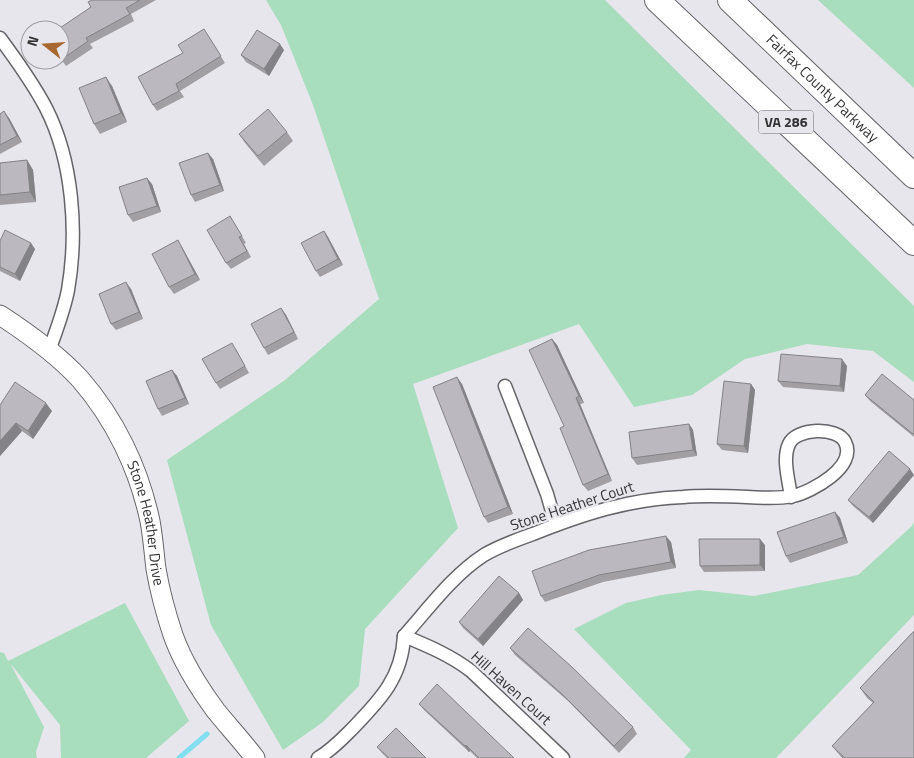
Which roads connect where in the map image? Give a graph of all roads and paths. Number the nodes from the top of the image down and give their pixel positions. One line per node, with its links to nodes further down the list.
1 (657, 0): 5 (highway, VA 286)
2 (730, 0): 4 (highway, Fairfax County Parkway / VA 286)
3 (0, 38): 7 (street)
4 (914, 176)
5 (914, 243)
6 (0, 315): 7 (street, Stone Heather Drive)
7 (48, 351): 13 (street, Stone Heather Drive)
8 (505, 386): 10 (street)
9 (791, 496): 9 (street, Stone Heather Court); 10 (street, Stone Heather Court)
10 (556, 524): 11 (street, Stone Heather Court)
11 (404, 636): 12 (street); 14 (street, Hill Haven Court)
12 (327, 756)
13 (255, 758)
14 (563, 758)

